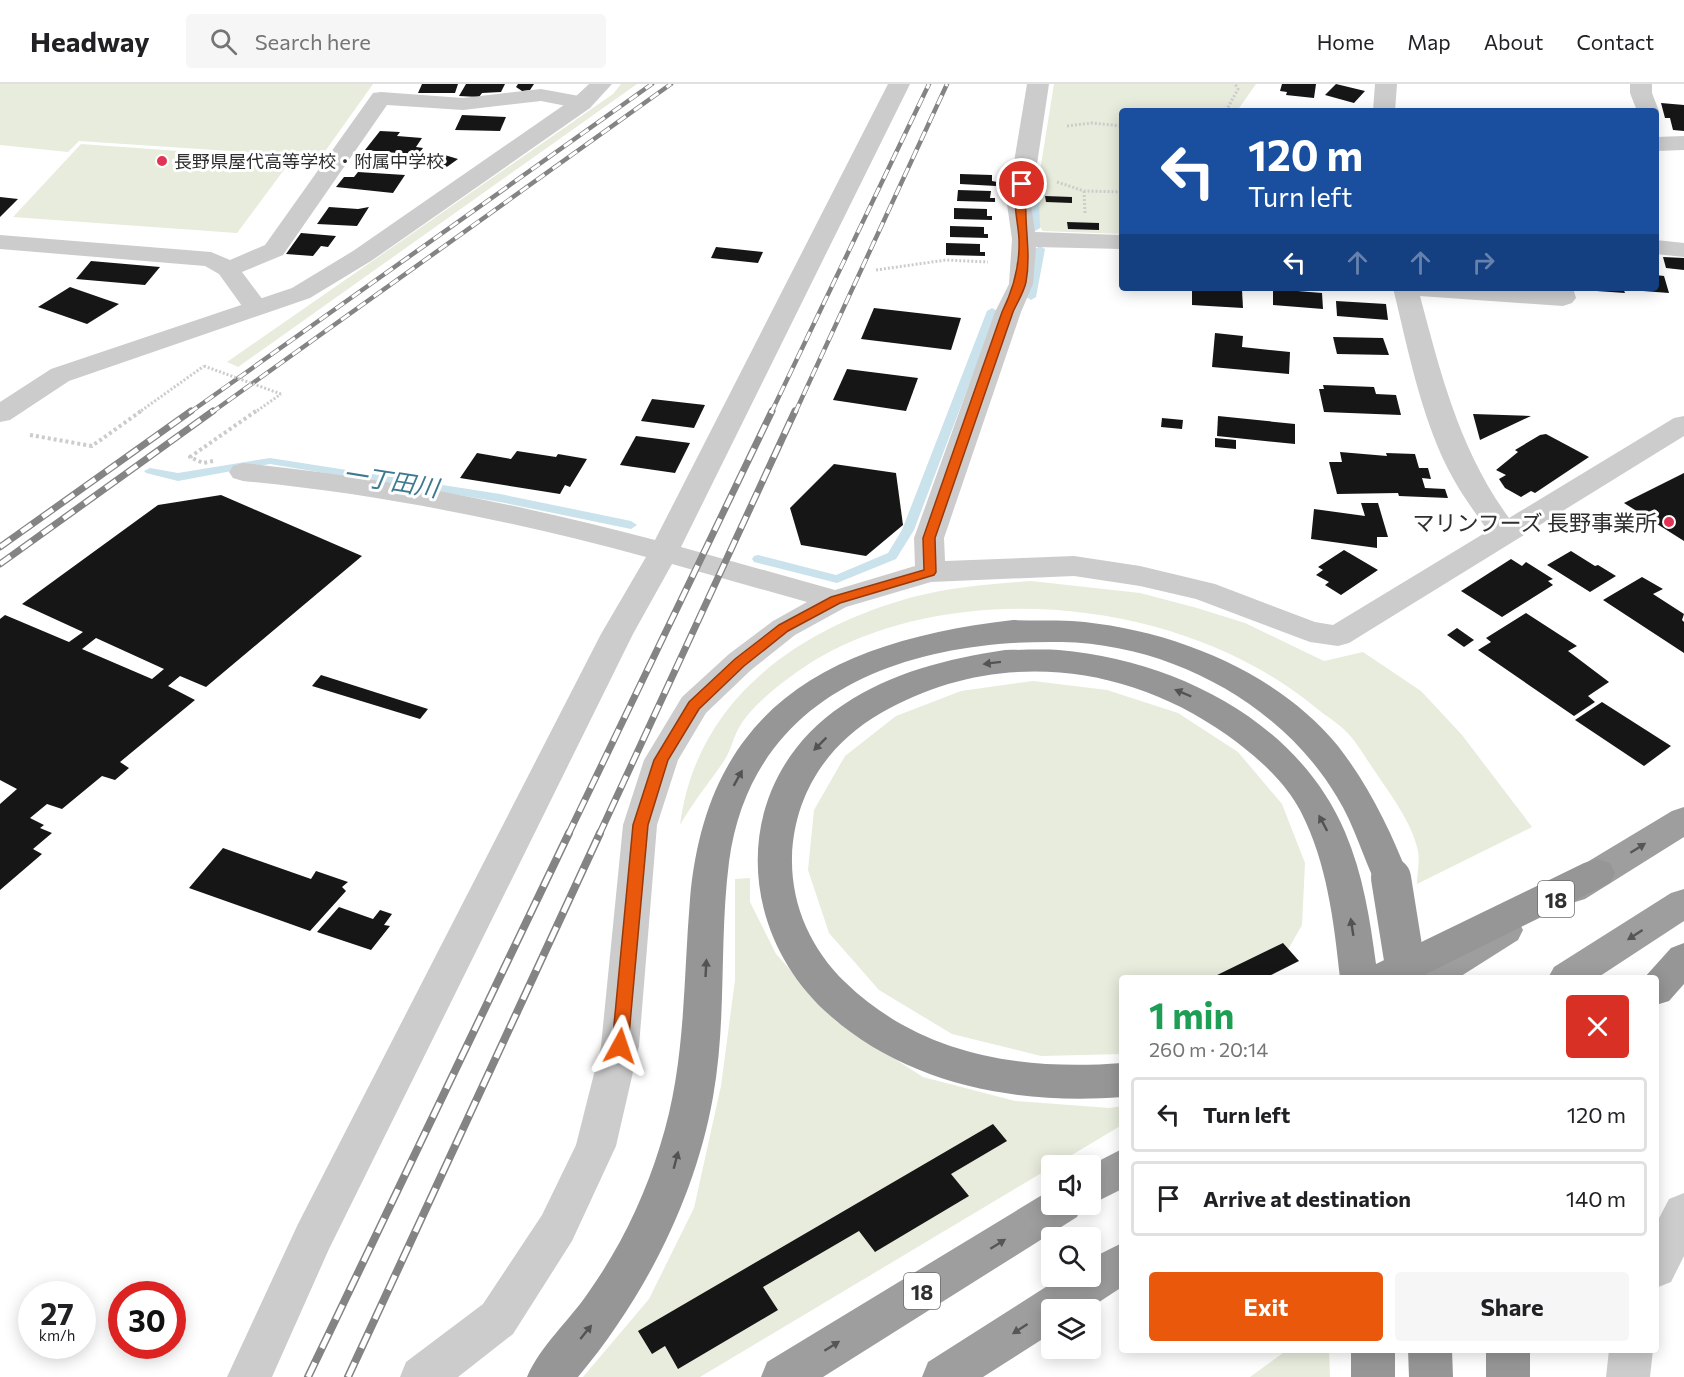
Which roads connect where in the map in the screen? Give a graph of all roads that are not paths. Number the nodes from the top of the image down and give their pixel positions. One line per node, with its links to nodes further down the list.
1 (601, 84): 6 (street)
2 (899, 84): 25 (street)
3 (1038, 84): 13 (street)
4 (1386, 84): 7 (street)
5 (1641, 84): 8 (street)
6 (582, 103): 16 (street); 20 (street)
7 (1384, 108)
8 (1647, 108)
9 (1659, 140): 10 (street)
10 (1684, 143)
11 (1119, 242): 13 (street)
12 (0, 243): 16 (street)
13 (1024, 247): 26 (street)
14 (1659, 247): 15 (street)
15 (1684, 250)
16 (228, 269): 20 (street)
17 (1406, 291): 24 (street)
18 (1459, 291): 19 (street)
19 (1562, 291)
20 (256, 308): 21 (street)
21 (0, 414)
22 (1684, 424): 24 (street)
23 (243, 472): 25 (street)
24 (1505, 534): 26 (street)
25 (665, 550): 27 (street); 49 (street)
26 (930, 572): 27 (street)
27 (835, 600): 50 (street)
28 (1684, 820): 29 (highway, 18, one-way to 28)
29 (1598, 873): 33 (highway); 35 (highway, 18)
30 (1684, 903): 36 (highway, one-way to 36)
31 (1684, 958): 37 (highway)
32 (1359, 975): 38 (highway, one-way to 38)
33 (1389, 975)
34 (1407, 975): 51 (highway, one-way to 34, bridge)
35 (1433, 975)
36 (1572, 975)
37 (1659, 987)
38 (1119, 1080)
39 (1119, 1169): 40 (highway)
40 (1101, 1180)
41 (1684, 1212): 43 (street)
42 (1044, 1215): 52 (highway, 18, one-way to 42)
43 (1659, 1262)
44 (1119, 1265): 53 (highway, one-way to 53)
45 (1372, 1353): 54 (highway)
46 (1430, 1353): 55 (highway)
47 (1508, 1353): 56 (highway)
48 (1631, 1353): 57 (street)
49 (249, 1377)
50 (422, 1377)
51 (549, 1377)
52 (783, 1377)
53 (944, 1377)
54 (1373, 1377)
55 (1431, 1377)
56 (1508, 1377)
57 (1628, 1377)

